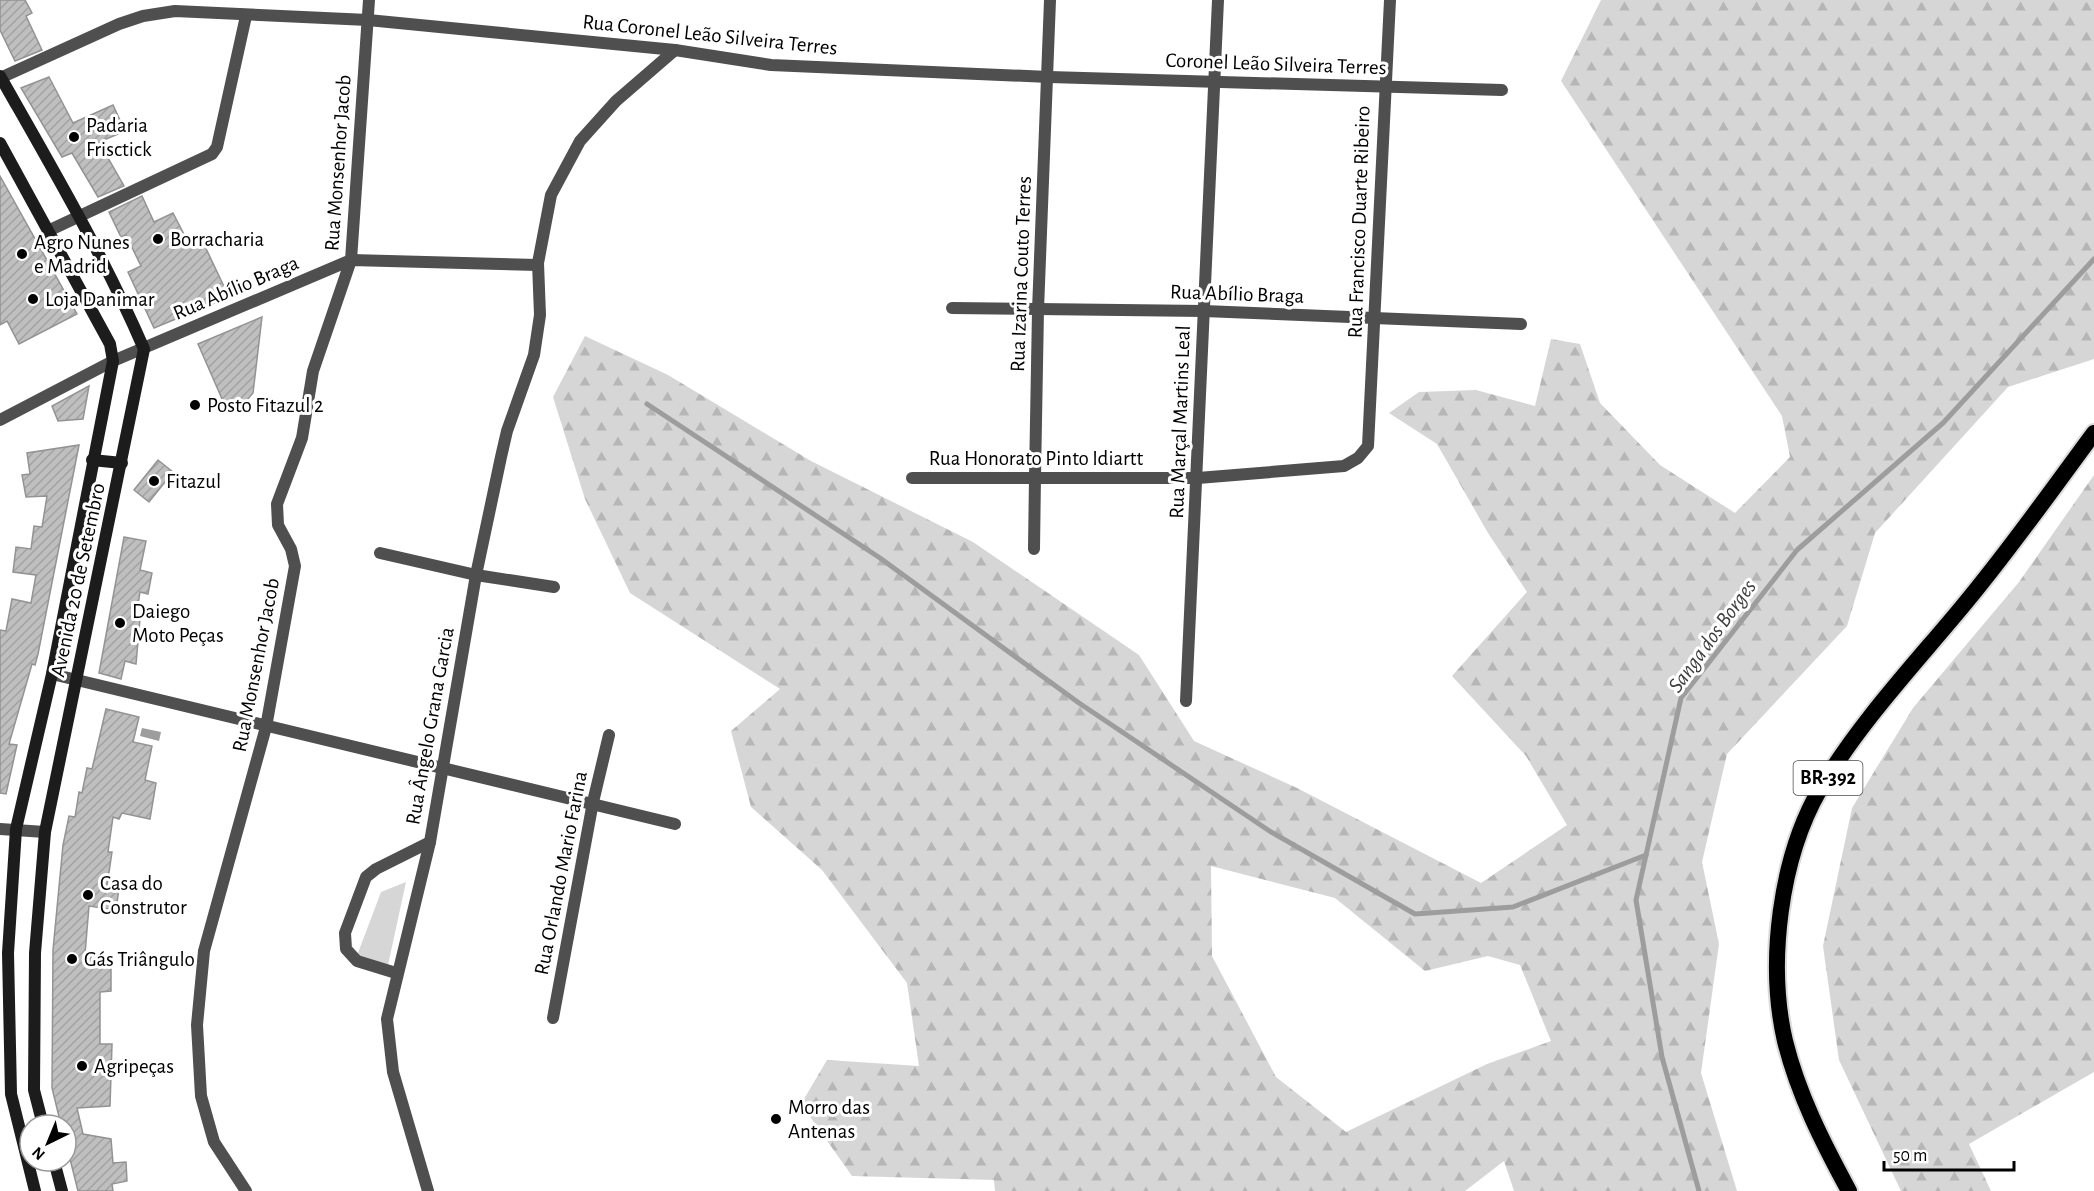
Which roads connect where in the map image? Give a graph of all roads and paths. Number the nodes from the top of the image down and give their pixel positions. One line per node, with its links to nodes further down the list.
1 (369, 0): 6 (street, Rua Monsenhor Jacob)
2 (1050, 0): 8 (street, Rua Izarina Couto Terres)
3 (1218, 0): 10 (street, Rua Marçal Martins Leal)
4 (1390, 0): 11 (street, Rua Francisco Duarte Ribeiro)
5 (246, 16): 6 (street); 9 (street); 14 (street)
6 (368, 20): 7 (street, Rua Coronel Leão Silveira Terres); 16 (street, Rua Monsenhor Jacob)
7 (675, 50): 8 (street, Rua Coronel Leão Silveira Terres); 17 (street, Rua Ângelo Grana Garcia)
8 (1049, 76): 10 (street, Coronel Leão Silveira Terres); 19 (street, Rua Izarina Couto Terres)
9 (0, 77): 14 (main road)
10 (1216, 82): 11 (street, Coronel Leão Silveira Terres); 20 (street, Rua Marçal Martins Leal)
11 (1384, 86): 12 (street, Coronel Leão Silveira Terres); 21 (street, Rua Francisco Duarte Ribeiro)
12 (1502, 90)
13 (0, 143): 15 (main road, Avenida 20 de Setembro)
14 (79, 214): 15 (street); 23 (main road)
15 (50, 230): 24 (main road, Avenida 20 de Setembro)
16 (351, 260): 17 (street, Rua Abílio Braga); 23 (street, Rua Abílio Braga); 40 (street, Rua Monsenhor Jacob)
17 (538, 265): 35 (street, Rua Ângelo Grana Garcia)
18 (952, 308): 19 (street, Rua Abílio Braga)
19 (1038, 310): 20 (street, Rua Abílio Braga); 30 (street, Rua Izarina Couto Terres)
20 (1204, 311): 21 (street, Rua Abílio Braga); 32 (street, Rua Marçal Martins Leal)
21 (1376, 317): 22 (street, Rua Abílio Braga); 27 (street, Rua Francisco Duarte Ribeiro)
22 (1521, 324)
23 (144, 349): 24 (street, Rua Abílio Braga); 29 (main road, Avenida 20 de Setembro)
24 (113, 362): 25 (street, Rua Abílio Braga); 28 (main road, Avenida 20 de Setembro)
25 (0, 420)
26 (2094, 433): 59 (highway, BR-392)
27 (1368, 446): 32 (street, Rua Honorato Pinto Idiartt)
28 (92, 460): 29 (main road); 37 (main road, Avenida 20 de Setembro)
29 (122, 464): 38 (main road, Avenida 20 de Setembro)
30 (1035, 477): 31 (street, Rua Honorato Pinto Idiartt); 32 (street, Rua Honorato Pinto Idiartt); 33 (street, Rua Izarina Couto Terres)
31 (912, 478)
32 (1198, 478): 39 (street, Rua Marçal Martins Leal)
33 (1034, 549)
34 (380, 553): 35 (street)
35 (476, 575): 36 (street); 42 (street, Rua Ângelo Grana Garcia)
36 (554, 588)
37 (52, 674): 38 (street); 46 (main road, Avenida 20 de Setembro)
38 (78, 680): 40 (street); 47 (main road, Avenida 20 de Setembro)
39 (1186, 701)
40 (266, 727): 42 (street); 57 (street, Rua Monsenhor Jacob)
41 (609, 735): 43 (street, Rua Orlando Mario Farina)
42 (441, 770): 43 (street); 48 (street, Rua Ângelo Grana Garcia)
43 (593, 802): 44 (street); 50 (street, Rua Orlando Mario Farina)
44 (675, 824)
45 (0, 829): 46 (street)
46 (16, 829): 47 (street); 52 (main road, Avenida 20 de Setembro)
47 (45, 832): 51 (main road, Avenida 20 de Setembro)
48 (430, 842): 49 (street, Rua Ângelo Grana Garcia); 49 (street)
49 (396, 973): 58 (street, Rua Ângelo Grana Garcia)
50 (553, 1018)
51 (33, 1090): 52 (main road); 53 (main road, Avenida 20 de Setembro)
52 (11, 1094): 55 (main road, Avenida 20 de Setembro)
53 (40, 1113)
54 (57, 1173): 56 (main road)
55 (35, 1191)
56 (62, 1191)
57 (246, 1191)
58 (428, 1191)
59 (1849, 1191)

